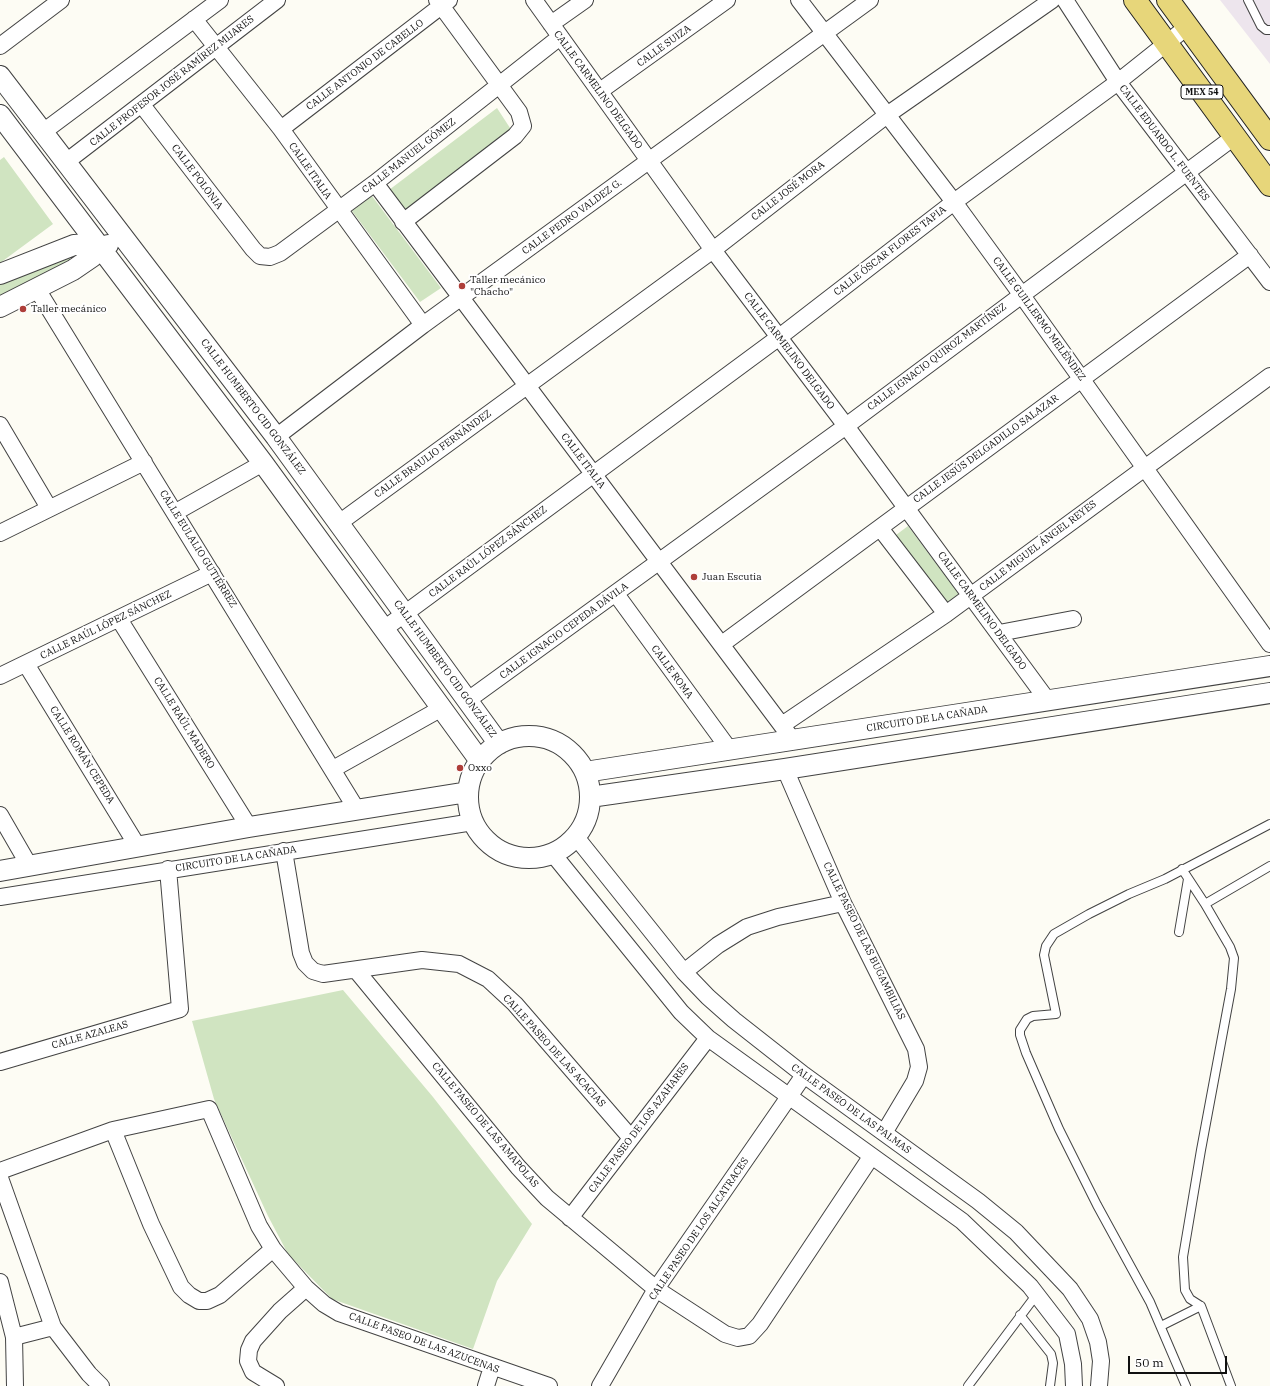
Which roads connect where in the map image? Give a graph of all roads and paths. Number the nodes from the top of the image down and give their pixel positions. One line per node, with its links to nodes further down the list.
1 (61, 0): 21 (street)
2 (220, 0): 15 (street)
3 (277, 0): 22 (street, CALLE PROFESOR JOSÉ RAMÍREZ MIJARES)
4 (534, 0): 18 (street, CALLE CARMELINO DELGADO)
5 (584, 0): 18 (street, CALLE MANUEL GÓMEZ)
6 (727, 0): 26 (street, CALLE SUIZA)
7 (799, 0): 19 (street, CALLE GUILLERMO MELÉNDEZ)
8 (870, 0): 19 (street, CALLE PEDRO VALDEZ G.)
9 (1052, 0): 29 (street, CALLE JOSÉ MORA)
10 (1065, 0): 24 (street, CALLE EDUARDO L. FUENTES)
11 (1135, 0): 20 (main road, MEX 54)
12 (1248, 0): 17 (lane)
13 (1171, 1): 16 (main road, MEX 54)
14 (442, 2): 25 (street); 30 (street, CALLE ANTONIO DE CABELLO)
15 (194, 19): 22 (street, CALLE ITALIA); 31 (street)
16 (1187, 27): 20 (street, CALLE ÓSCAR FLORES TAPIA); 33 (main road, MEX 54)
17 (1270, 30)
18 (555, 31): 25 (street, CALLE MANUEL GÓMEZ); 26 (street, CALLE CARMELINO DELGADO)
19 (825, 33): 29 (street, CALLE GUILLERMO MELÉNDEZ); 34 (street, CALLE PEDRO VALDEZ G.)
20 (1166, 42): 24 (street, CALLE ÓSCAR FLORES TAPIA); 32 (main road, MEX 54)
21 (0, 46)
22 (216, 48): 27 (street, CALLE PROFESOR JOSÉ RAMÍREZ MIJARES); 30 (street, CALLE ITALIA)
23 (0, 76): 31 (street, CALLE HUMBERTO CID GONZÁLEZ)
24 (1118, 82): 36 (street, CALLE EDUARDO L. FUENTES); 39 (street, CALLE ÓSCAR FLORES TAPIA)
25 (499, 85): 37 (street, CALLE MANUEL GÓMEZ); 41 (street)
26 (600, 92): 34 (street, CALLE CARMELINO DELGADO)
27 (142, 105): 35 (street, CALLE PROFESOR JOSÉ RAMÍREZ MIJARES); 44 (street, CALLE POLONIA)
28 (0, 115): 43 (street)
29 (887, 115): 39 (street, CALLE GUILLERMO MELÉNDEZ); 45 (street, CALLE JOSÉ MORA)
30 (280, 129): 40 (street, CALLE ITALIA)
31 (43, 132): 35 (street, CALLE HUMBERTO CID GONZÁLEZ)
32 (1234, 137): 36 (street, CALLE IGNACIO QUIROZ MARTÍNEZ); 38 (main road, MEX 54)
33 (1270, 139)
34 (650, 160): 45 (street, CALLE CARMELINO DELGADO); 51 (street, CALLE PEDRO VALDEZ G.)
35 (66, 162): 42 (street, CALLE HUMBERTO CID GONZÁLEZ)
36 (1186, 173): 46 (street, CALLE EDUARDO L. FUENTES); 50 (street, CALLE IGNACIO QUIROZ MARTÍNEZ)
37 (375, 183): 40 (street, CALLE MANUEL GÓMEZ); 41 (street, CALLE ITALIA)
38 (1270, 185)
39 (954, 202): 50 (street, CALLE GUILLERMO MELÉNDEZ); 54 (street, CALLE ÓSCAR FLORES TAPIA)
40 (338, 210): 44 (street, CALLE MANUEL GÓMEZ); 53 (street, CALLE ITALIA)
41 (402, 222): 51 (street, CALLE ITALIA)
42 (126, 239): 43 (street); 55 (street, CALLE HUMBERTO CID GONZÁLEZ)
43 (101, 247): 47 (street); 49 (street); 58 (street)
44 (253, 249)
45 (713, 250): 54 (street, CALLE CARMELINO DELGADO); 59 (street, CALLE JOSÉ MORA)
46 (1250, 255): 48 (street, CALLE EDUARDO L. FUENTES); 57 (street, CALLE JESÚS DELGADILLO SALAZAR)
47 (0, 274)
48 (1270, 282)
49 (38, 289): 52 (street); 63 (street, CALLE EULALIO GUTIÉRREZ)
50 (1021, 294): 57 (street, CALLE GUILLERMO MELÉNDEZ); 61 (street, CALLE IGNACIO QUIROZ MARTÍNEZ)
51 (461, 298): 53 (street, CALLE PEDRO VALDEZ G.); 59 (street, CALLE ITALIA)
52 (0, 307)
53 (423, 325): 62 (street, CALLE PEDRO VALDEZ G.)
54 (778, 338): 61 (street, CALLE CARMELINO DELGADO); 66 (street, CALLE ÓSCAR FLORES TAPIA)
55 (224, 367): 58 (street); 62 (street, CALLE HUMBERTO CID GONZÁLEZ)
56 (1270, 376): 65 (street, CALLE MIGUEL ÁNGEL REYES)
57 (1082, 378): 65 (street, CALLE GUILLERMO MELÉNDEZ); 68 (street, CALLE JESÚS DELGADILLO SALAZAR)
58 (202, 383): 64 (street)
59 (527, 386): 66 (street, CALLE ITALIA); 70 (street, CALLE BRAULIO FERNÁNDEZ)
60 (0, 425): 67 (street)
61 (846, 426): 68 (street, CALLE CARMELINO DELGADO); 73 (street, CALLE IGNACIO QUIROZ MARTÍNEZ)
62 (276, 437): 70 (street, CALLE HUMBERTO CID GONZÁLEZ)
63 (144, 462): 67 (street); 69 (street, CALLE EULALIO GUTIÉRREZ)
64 (263, 463): 69 (street); 81 (street)
65 (1145, 466): 76 (street, CALLE MIGUEL ÁNGEL REYES); 84 (street, CALLE GUILLERMO MELÉNDEZ)
66 (592, 474): 73 (street, CALLE ITALIA); 77 (street, CALLE RAÚL LÓPEZ SÁNCHEZ)
67 (49, 508): 72 (street)
68 (906, 508): 71 (street, CALLE JESÚS DELGADILLO SALAZAR); 76 (street, CALLE CARMELINO DELGADO)
69 (176, 512): 74 (street, CALLE EULALIO GUTIÉRREZ)
70 (339, 523): 77 (street, CALLE HUMBERTO CID GONZÁLEZ)
71 (880, 528): 78 (street); 83 (street, CALLE JESÚS DELGADILLO SALAZAR)
72 (0, 533)
73 (659, 562): 75 (street, CALLE IGNACIO CEPEDA DÁVILA); 83 (street, CALLE ITALIA)
74 (212, 573): 79 (street, CALLE RAÚL LÓPEZ SÁNCHEZ); 96 (street, CALLE EULALIO GUTIÉRREZ)
75 (616, 594): 89 (street, CALLE IGNACIO CEPEDA DÁVILA); 94 (street, CALLE ROMA)
76 (970, 596): 78 (street, CALLE MIGUEL ÁNGEL REYES); 82 (street, CALLE CARMELINO DELGADO)
77 (404, 614): 81 (street, CALLE RAÚL LÓPEZ SÁNCHEZ); 89 (street, CALLE HUMBERTO CID GONZÁLEZ)
78 (946, 614): 92 (street, CALLE MIGUEL ÁNGEL REYES)
79 (119, 618): 85 (street, CALLE RAÚL LÓPEZ SÁNCHEZ); 105 (street, CALLE RAÚL MADERO)
80 (1073, 619): 82 (street)
81 (384, 629): 91 (street)
82 (999, 633): 90 (street, CALLE CARMELINO DELGADO)
83 (722, 644): 92 (street, CALLE ITALIA)
84 (1270, 644)
85 (26, 664): 87 (street, CALLE RAÚL LÓPEZ SÁNCHEZ); 107 (street, CALLE ROMÁN CEPEDA)
86 (1270, 666): 90 (street, CIRCUITO DE LA CAÑADA)
87 (0, 676)
88 (1270, 693): 97 (street)
89 (468, 700): 93 (street, CALLE HUMBERTO CID GONZÁLEZ)
90 (1048, 701): 92 (street, CIRCUITO DE LA CAÑADA)
91 (442, 708): 95 (street); 96 (street)
92 (787, 732): 94 (street, CIRCUITO DE LA CAÑADA)
93 (499, 744): 95 (street); 98 (street)
94 (729, 749): 98 (street, CIRCUITO DE LA CAÑADA)
95 (480, 761): 99 (street)
96 (333, 769): 101 (street, CALLE EULALIO GUTIÉRREZ)
97 (786, 769): 100 (street); 117 (street, CALLE PASEO DE LAS BUGAMBILIAS)
98 (585, 772): 100 (street)
99 (468, 792): 101 (street); 103 (street)
100 (590, 797): 106 (street)
101 (357, 810): 105 (street)
102 (0, 815): 111 (street)
103 (473, 822): 108 (street, CIRCUITO DE LA CAÑADA); 109 (street)
104 (1270, 824): 113 (lane)
105 (249, 827): 107 (street)
106 (576, 837): 109 (street); 121 (street, CALLE PASEO DE LAS PALMAS)
107 (138, 847): 111 (street)
108 (284, 851): 112 (street, CIRCUITO DE LA CAÑADA); 120 (street, CALLE PASEO DE LAS ACACIAS)
109 (553, 854): 122 (street)
110 (1270, 866): 118 (lane)
111 (30, 867): 114 (street)
112 (168, 869): 116 (street, CIRCUITO DE LA CAÑADA); 123 (street, CALLE AZALEAS)
113 (1182, 869): 115 (lane); 141 (lane)
114 (0, 871)
115 (1188, 879): 118 (lane); 119 (lane)
116 (0, 897)
117 (843, 903): 121 (street); 127 (street, CALLE PASEO DE LAS BUGAMBILIAS)
118 (1205, 904): 138 (lane)
119 (1179, 932)
120 (356, 970): 128 (street, CALLE PASEO DE LAS ACACIAS); 132 (street, CALLE PASEO DE LAS AMAPOLAS)
121 (684, 972): 124 (street, CALLE PASEO DE LAS PALMAS)
122 (708, 1038): 125 (street); 128 (street, CALLE PASEO DE LOS AZAHARES)
123 (0, 1062)
124 (804, 1075): 125 (street, CALLE PASEO DE LOS ALCATRACES); 127 (street, CALLE PASEO DE LAS PALMAS)
125 (789, 1098): 129 (street); 136 (street, CALLE PASEO DE LOS ALCATRACES)
126 (112, 1130): 130 (street); 133 (street, CALLE PASEO DE LAS AZUCENAS); 133 (street)
127 (884, 1133): 140 (street, CALLE PASEO DE LAS PALMAS)
128 (631, 1138): 132 (street, CALLE PASEO DE LOS AZAHARES)
129 (871, 1157): 136 (street, CALLE PASEO DE LAS AMAPOLAS); 137 (street)
130 (0, 1171)
131 (0, 1178): 142 (street)
132 (570, 1218): 136 (street, CALLE PASEO DE LAS AMAPOLAS)
133 (273, 1249): 135 (street, CALLE PASEO DE LAS AZUCENAS)
134 (0, 1282): 144 (street)
135 (306, 1288): 145 (street, CALLE PASEO DE LAS AZUCENAS); 148 (street)
136 (656, 1289): 151 (street, CALLE PASEO DE LOS ALCATRACES)
137 (1036, 1294): 139 (lane); 143 (street)
138 (1201, 1306): 141 (lane); 157 (lane)
139 (1020, 1315): 152 (lane); 153 (lane)
140 (1090, 1319): 143 (street); 155 (street, CALLE PASEO DE LAS PALMAS)
141 (1161, 1326): 156 (lane)
142 (53, 1327): 144 (street); 147 (street)
143 (1067, 1334): 154 (street)
144 (14, 1337): 146 (street)
145 (492, 1367): 149 (street); 150 (street, CALLE PASEO DE LAS AZUCENAS)
146 (15, 1386)
147 (101, 1386)
148 (276, 1386)
149 (486, 1386)
150 (549, 1386)
151 (600, 1386)
152 (968, 1386)
153 (1050, 1386)
154 (1074, 1386)
155 (1099, 1386)
156 (1186, 1386)
157 (1231, 1386)

